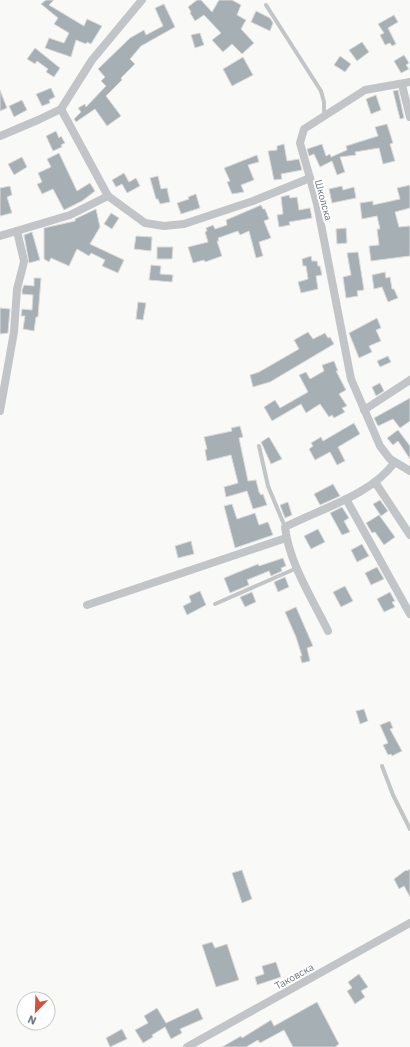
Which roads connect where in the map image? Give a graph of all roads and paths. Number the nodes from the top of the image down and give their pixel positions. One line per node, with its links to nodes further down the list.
1 (142, 0): 4 (street)
2 (266, 5): 6 (lane)
3 (406, 84): 5 (street); 6 (street)
4 (61, 109): 7 (street); 9 (street, Школска)
5 (410, 117)
6 (324, 118): 8 (street)
7 (0, 136)
8 (310, 178): 9 (street, Школска); 13 (street, Школска)
9 (108, 196): 10 (street)
10 (17, 231): 11 (street); 14 (street)
11 (0, 236)
12 (410, 380): 13 (street)
13 (364, 410): 16 (street, Школска)
14 (0, 411)
15 (259, 446): 20 (lane)
16 (394, 462): 17 (street, Школска); 18 (street)
17 (410, 471)
18 (375, 482): 19 (street); 21 (street)
19 (346, 499): 20 (street); 26 (street)
20 (285, 527): 22 (street)
21 (410, 536)
22 (286, 538): 23 (street); 25 (street)
23 (297, 568): 24 (lane); 27 (street)
24 (215, 604)
25 (87, 605)
26 (410, 614)
27 (328, 631)
28 (382, 766): 29 (lane)
29 (410, 828)
30 (410, 923): 31 (street, Таковска)
31 (187, 1047)

